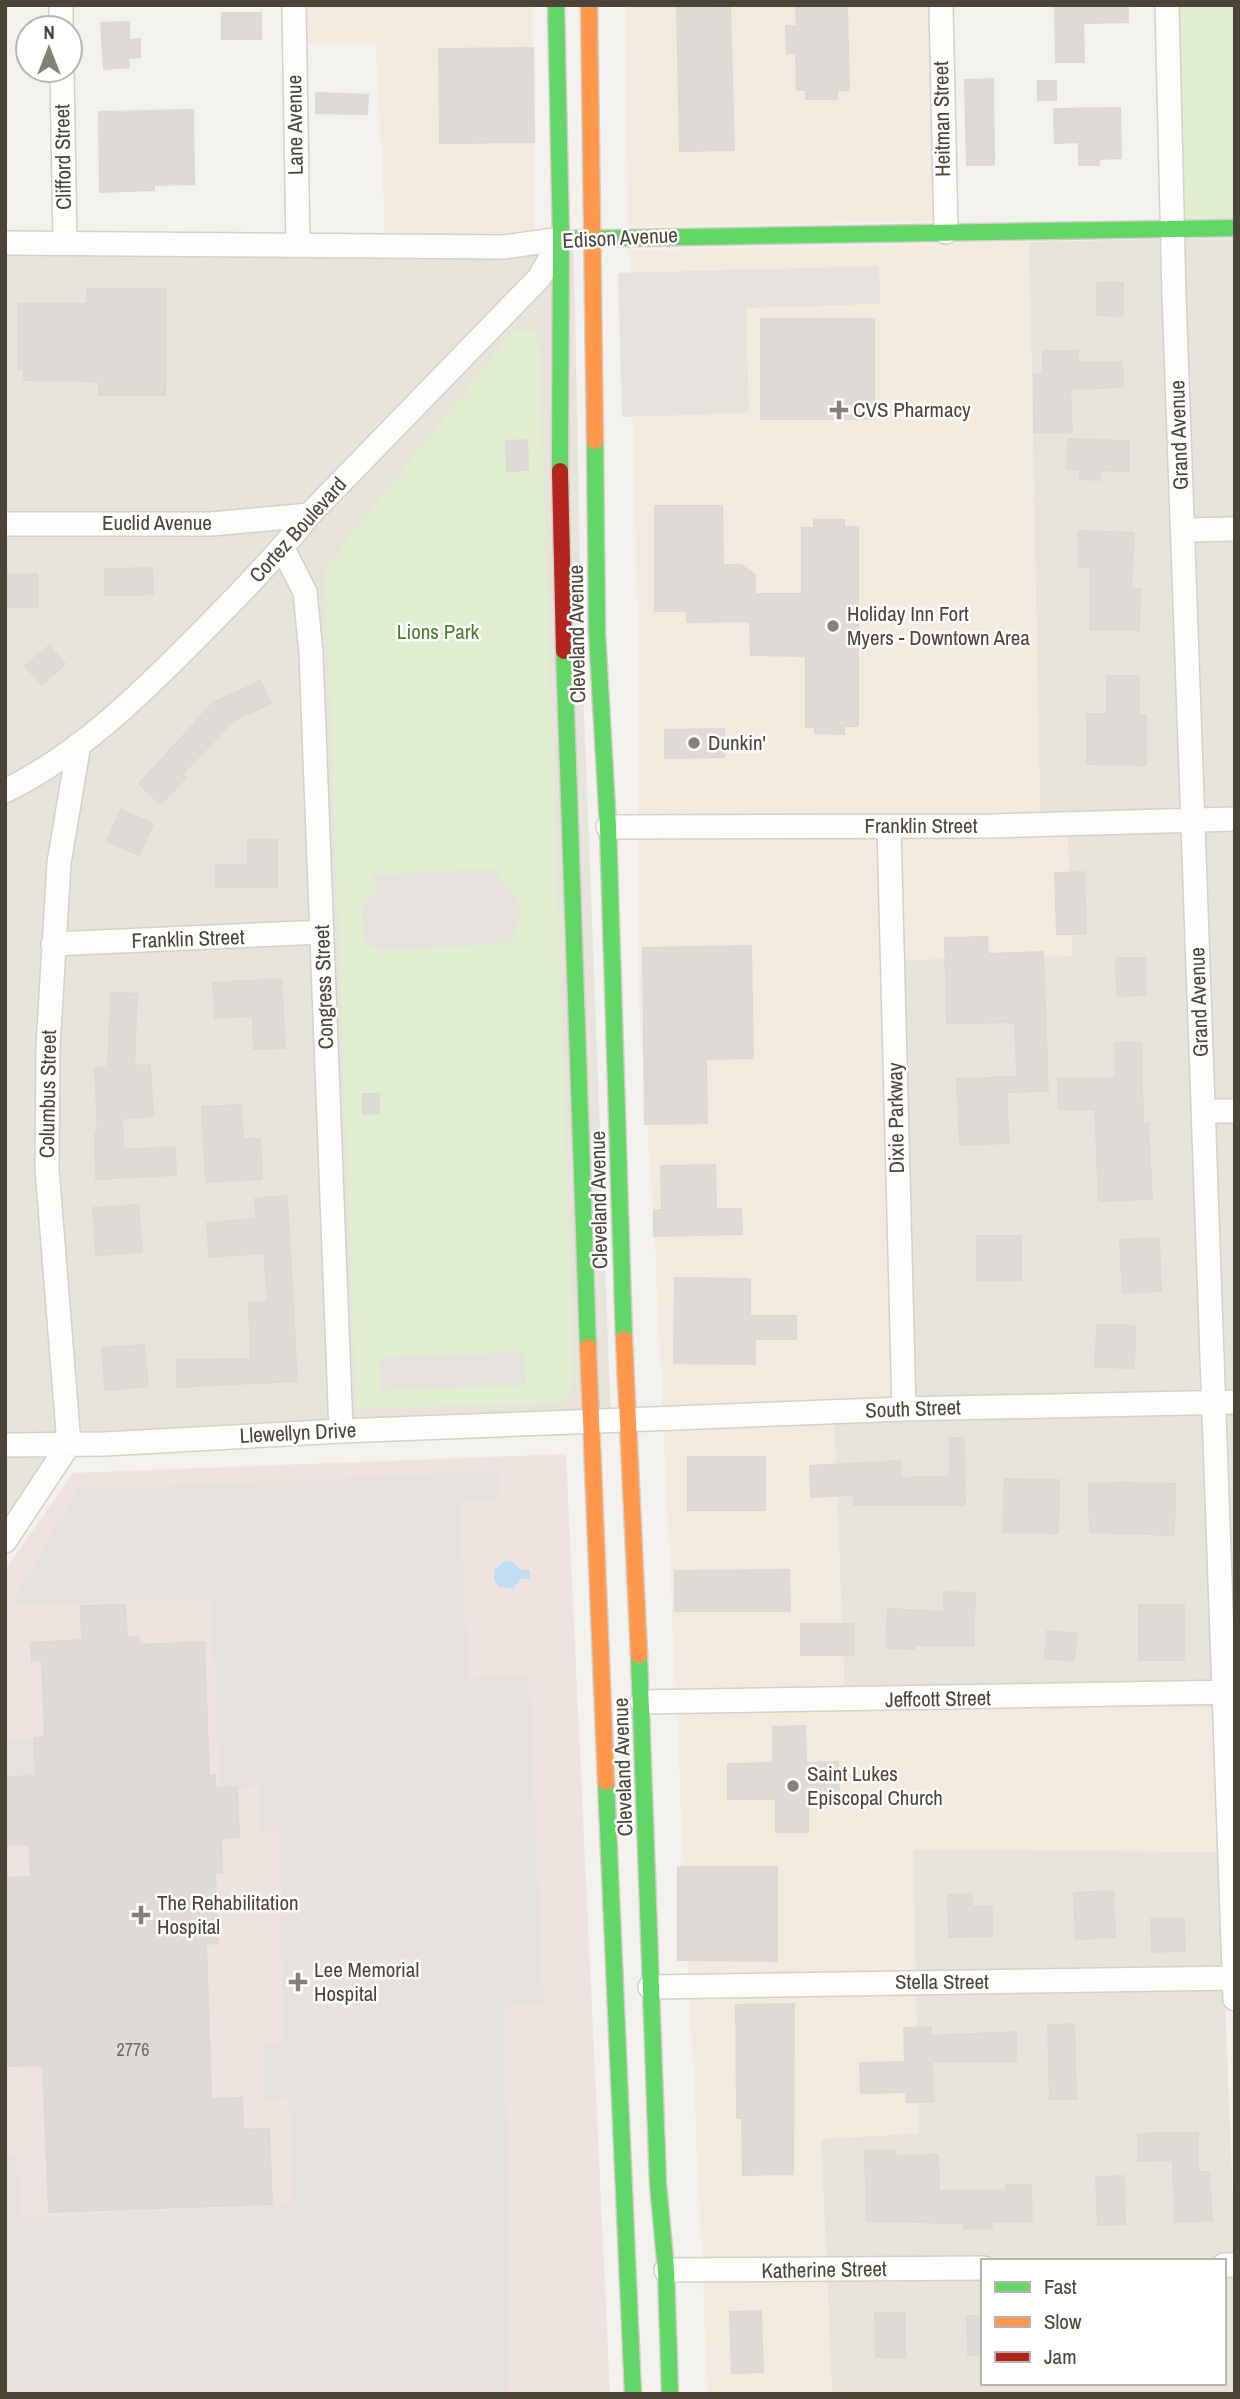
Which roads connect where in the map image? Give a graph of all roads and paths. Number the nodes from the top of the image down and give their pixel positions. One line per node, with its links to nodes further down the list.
1 (294, 5): 14 (street, Lane Avenue)
2 (556, 5): 11 (main road, Cleveland Avenue)
3 (589, 5): 10 (main road, Cleveland Avenue)
4 (941, 5): 9 (street, Heitman Street)
5 (1167, 5): 7 (street, Grand Avenue)
6 (62, 84): 13 (street, Clifford Street)
7 (1173, 227): 8 (main road, Edison Avenue); 9 (main road, Edison Avenue); 18 (street, Grand Avenue)
8 (1235, 228)
9 (946, 232): 10 (main road, Edison Avenue)
10 (593, 238): 11 (main road, Edison Avenue); 25 (main road, Cleveland Avenue)
11 (561, 239): 14 (street, Edison Avenue); 15 (street, Cortez Boulevard); 21 (main road, Cleveland Avenue)
12 (5, 243): 13 (street, Edison Avenue)
13 (65, 243): 14 (street, Edison Avenue)
14 (298, 246)
15 (309, 515): 16 (street, Euclid Avenue); 19 (street, Cortez Boulevard)
16 (5, 524)
17 (1235, 528): 18 (street)
18 (1183, 530): 24 (street, Grand Avenue)
19 (282, 549): 20 (street, Cortez Boulevard); 27 (street, Congress Street)
20 (79, 744): 22 (street, Cortez Boulevard); 28 (street, Columbus Street)
21 (569, 772): 25 (main road); 34 (main road, Cleveland Avenue)
22 (5, 791)
23 (1235, 819): 24 (street, Franklin Street)
24 (1193, 820): 26 (street, Franklin Street); 29 (street, Grand Avenue)
25 (608, 827): 26 (street, Franklin Street); 33 (main road, Cleveland Avenue)
26 (889, 827): 32 (street, Dixie Parkway)
27 (322, 932): 28 (street, Franklin Street); 35 (street, Congress Street)
28 (53, 944): 36 (street, Columbus Street)
29 (1203, 1111): 30 (street); 31 (street, Grand Avenue)
30 (1235, 1111)
31 (1224, 1401): 32 (street, South Street); 39 (street, Grand Avenue)
32 (904, 1409): 33 (street, South Street)
33 (626, 1420): 34 (street, South Street); 40 (main road, Cleveland Avenue)
34 (590, 1421): 35 (street, Llewellyn Drive); 46 (main road, Cleveland Avenue)
35 (341, 1431): 36 (street, Llewellyn Drive)
36 (69, 1444): 37 (street, Llewellyn Drive); 38 (street)
37 (5, 1445)
38 (5, 1541)
39 (1229, 1692): 40 (street, Jeffcott Street); 41 (street, Grand Avenue)
40 (642, 1702): 42 (main road, Cleveland Avenue)
41 (1234, 1978): 42 (street, Stella Street); 43 (street, Grand Avenue)
42 (650, 1987): 45 (main road, Cleveland Avenue)
43 (1235, 1999)
44 (981, 2268): 45 (street, Katherine Street)
45 (666, 2270): 47 (main road, Cleveland Avenue)
46 (633, 2394)
47 (670, 2394)

